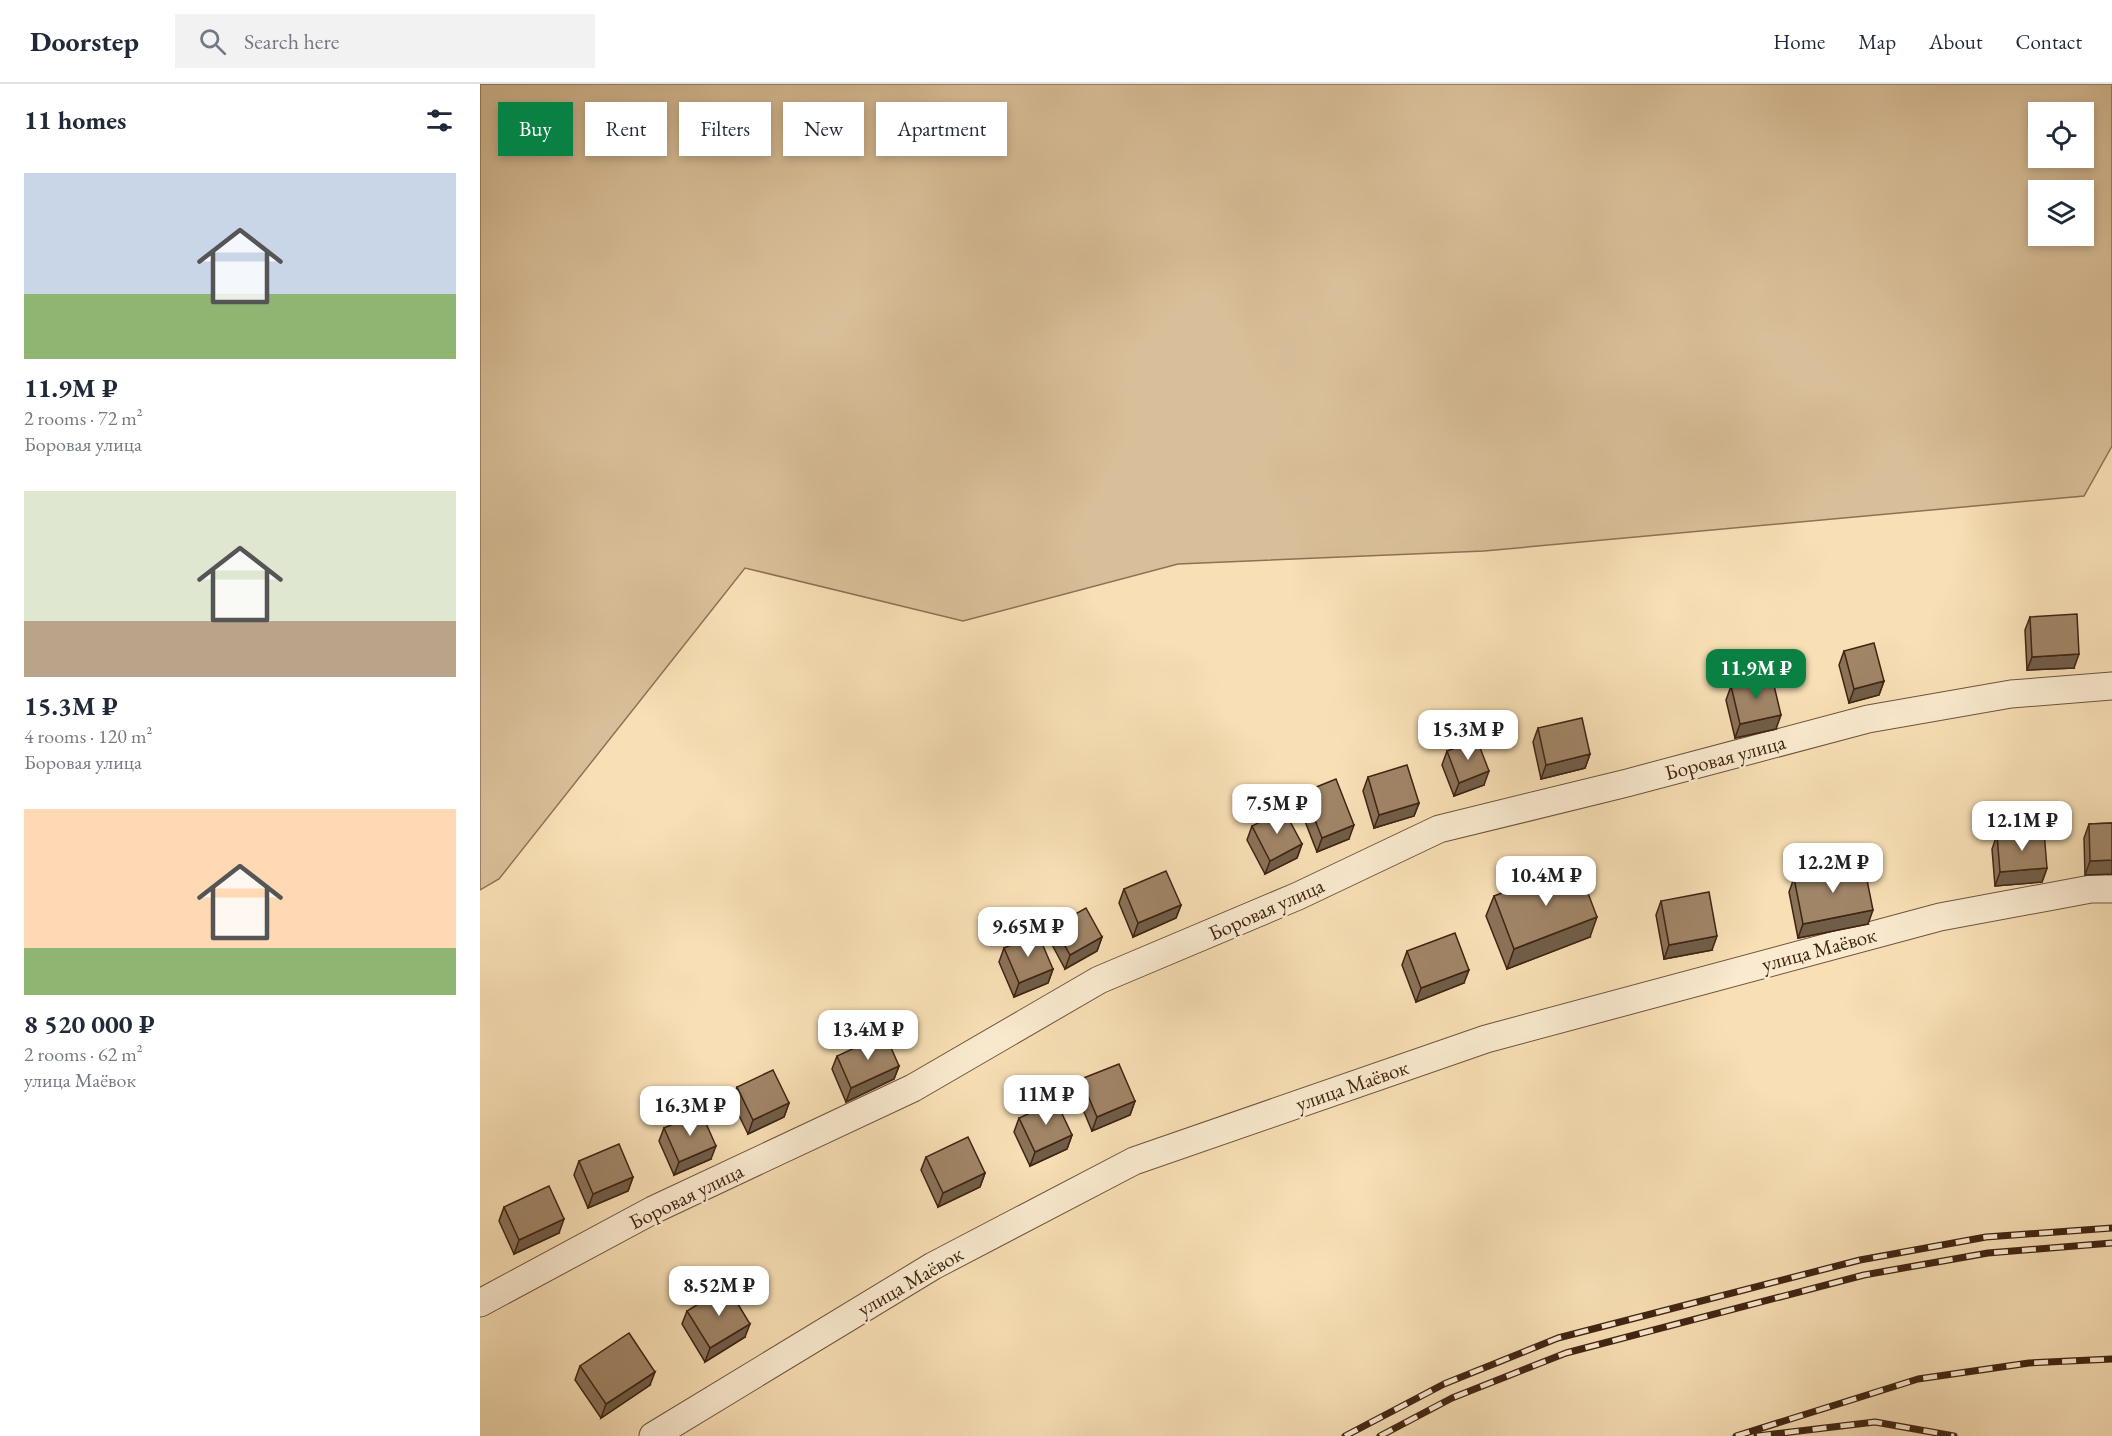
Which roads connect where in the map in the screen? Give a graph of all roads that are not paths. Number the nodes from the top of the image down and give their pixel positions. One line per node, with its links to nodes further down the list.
1 (2112, 686): 3 (street, Боровая улица)
2 (2112, 889): 4 (street, улица Маёвок)
3 (480, 1304)
4 (653, 1436)

